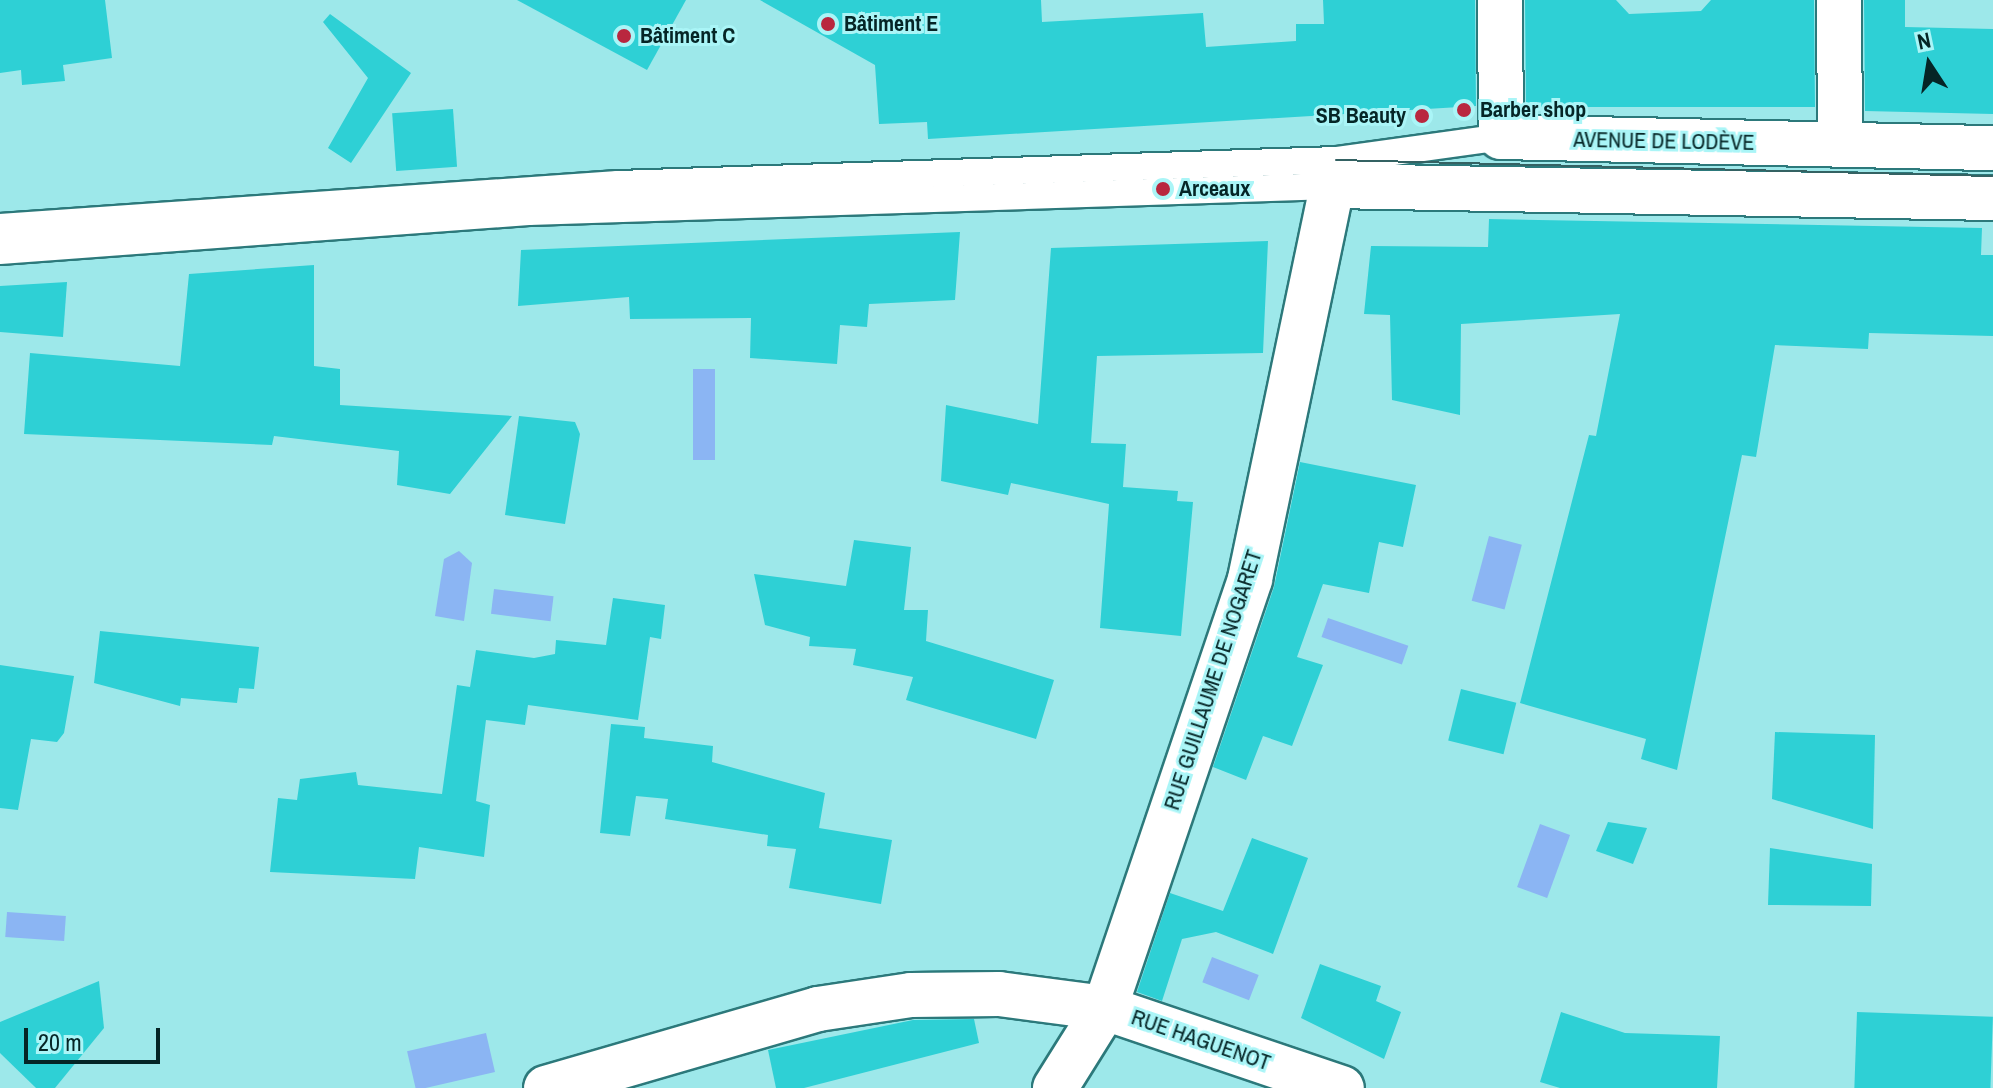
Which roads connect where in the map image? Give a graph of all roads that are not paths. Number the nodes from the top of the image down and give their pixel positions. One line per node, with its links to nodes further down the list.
1 (1500, 0): 3 (street)
2 (1839, 0): 4 (street)
3 (1501, 137): 4 (street, AVENUE DE LODÈVE); 6 (lane, AVENUE DE LODÈVE)
4 (1840, 143): 5 (street, AVENUE DE LODÈVE)
5 (1993, 148)
6 (1334, 173): 7 (street); 8 (lane); 9 (lane); 10 (street, RUE GUILLAUME DE NOGARET)
7 (1993, 198)
8 (0, 227)
9 (0, 251)
10 (1105, 1008): 11 (street, RUE HAGUENOT); 12 (street, RUE GUILLAUME DE NOGARET); 13 (street, RUE HAGUENOT)
11 (546, 1088)
12 (1055, 1088)
13 (1342, 1088)

